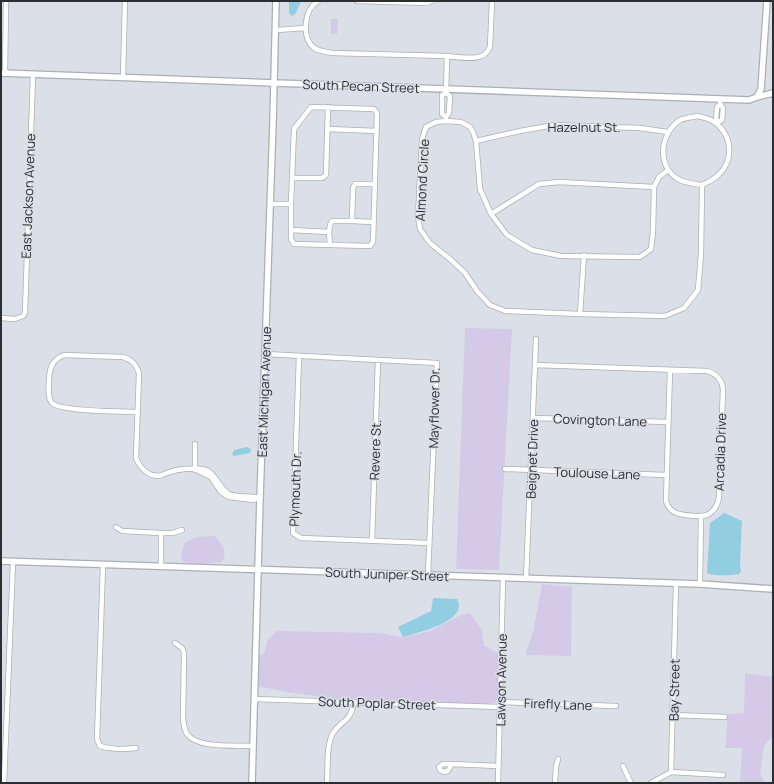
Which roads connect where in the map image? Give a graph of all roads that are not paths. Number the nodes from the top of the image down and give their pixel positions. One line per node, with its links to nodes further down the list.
1 (6, 1): 12 (street)
2 (125, 1): 14 (street)
3 (276, 1): 10 (street, East Michigan Avenue)
4 (318, 1): 9 (street)
5 (357, 1): 6 (street)
6 (432, 1)
7 (492, 1): 11 (street)
8 (767, 1): 18 (street)
9 (306, 28): 10 (street); 11 (street)
10 (276, 30): 15 (street, East Michigan Avenue)
11 (447, 56): 16 (street)
12 (3, 73): 13 (street, South Pecan Street)
13 (32, 75): 14 (street, South Pecan Street); 42 (street, East Jackson Avenue)
14 (123, 78): 15 (street, South Pecan Street)
15 (274, 83): 16 (street, South Pecan Street); 32 (street, East Michigan Avenue)
16 (446, 91): 19 (street, South Pecan Street); 21 (street)
17 (773, 93): 18 (street)
18 (757, 97): 19 (street, South Pecan Street)
19 (720, 102): 22 (street)
20 (328, 107): 23 (street); 24 (street); 28 (street)
21 (446, 119): 26 (street, Almond Circle); 41 (street, Almond Circle)
22 (718, 123): 25 (street); 30 (street)
23 (327, 129): 24 (street); 28 (street)
24 (377, 131): 29 (street)
25 (668, 132): 26 (street, Hazelnut St.); 27 (street)
26 (476, 140): 34 (street)
27 (668, 170): 30 (street); 31 (street)
28 (292, 178): 33 (street)
29 (375, 184): 35 (street); 36 (street)
30 (702, 185): 41 (street, Almond Circle)
31 (654, 187): 34 (street); 40 (street)
32 (270, 204): 33 (street); 44 (street, East Michigan Avenue)
33 (291, 204): 37 (street)
34 (491, 214): 40 (street)
35 (352, 221): 36 (street); 38 (street)
36 (374, 222): 39 (street)
37 (291, 230): 38 (street); 39 (street)
38 (329, 232): 39 (street)
39 (330, 245)
40 (584, 256): 41 (street)
41 (580, 314)
42 (1, 318)
43 (536, 339): 47 (street, Beignet Drive)
44 (265, 354): 45 (street, Mayflower Dr.); 57 (street, East Michigan Avenue)
45 (299, 356): 46 (street, Mayflower Dr.); 62 (street, Plymouth Dr.)
46 (378, 360): 62 (street, Revere St.); 63 (street, Mayflower Dr.)
47 (535, 365): 48 (street, Arcadia Drive); 50 (street, Beignet Drive)
48 (670, 370): 51 (street); 58 (street, Arcadia Drive)
49 (137, 412): 49 (street); 54 (street)
50 (533, 418): 51 (street, Covington Lane); 55 (street, Beignet Drive)
51 (668, 422): 56 (street)
52 (195, 444): 54 (street)
53 (505, 469): 55 (street, Toulouse Lane)
54 (195, 470): 57 (street)
55 (531, 470): 56 (street, Toulouse Lane); 71 (street, Beignet Drive)
56 (666, 476): 58 (street)
57 (260, 498): 68 (street, East Michigan Avenue)
58 (701, 516): 73 (street)
59 (116, 527): 61 (street)
60 (182, 530): 61 (street)
61 (161, 533): 67 (street)
62 (372, 541): 63 (street, Plymouth Dr.)
63 (430, 543): 69 (street, Mayflower Dr.)
64 (1, 561): 65 (street, South Juniper Street)
65 (13, 562): 66 (street, South Juniper Street); 90 (street)
66 (103, 565): 67 (street, South Juniper Street); 83 (street)
67 (161, 567): 68 (street, South Juniper Street)
68 (257, 570): 69 (street, South Juniper Street); 76 (street, East Michigan Avenue)
69 (428, 575): 70 (street, South Juniper Street)
70 (503, 578): 71 (street, South Juniper Street); 78 (street, Lawson Avenue)
71 (526, 579): 72 (street, South Juniper Street)
72 (676, 584): 73 (street, South Juniper Street); 80 (street, Bay Street)
73 (700, 584): 74 (street, South Juniper Street)
74 (773, 589)
75 (175, 643): 82 (street)
76 (254, 699): 77 (street, South Poplar Street); 82 (street, East Michigan Avenue)
77 (354, 702): 78 (street, South Poplar Street); 92 (street)
78 (500, 705): 79 (street, Firefly Lane); 86 (street, Lawson Avenue)
79 (616, 706)
80 (673, 715): 81 (street); 88 (street, Bay Street)
81 (725, 717)
82 (253, 746): 91 (street, East Michigan Avenue)
83 (136, 748)
84 (558, 759): 94 (street)
85 (452, 764): 86 (street)
86 (498, 766): 93 (street, Lawson Avenue)
87 (623, 766): 95 (street)
88 (672, 772): 89 (street); 96 (street)
89 (723, 775)
90 (4, 783)
91 (252, 783)
92 (327, 783)
93 (498, 783)
94 (555, 783)
95 (631, 783)
96 (651, 783)

